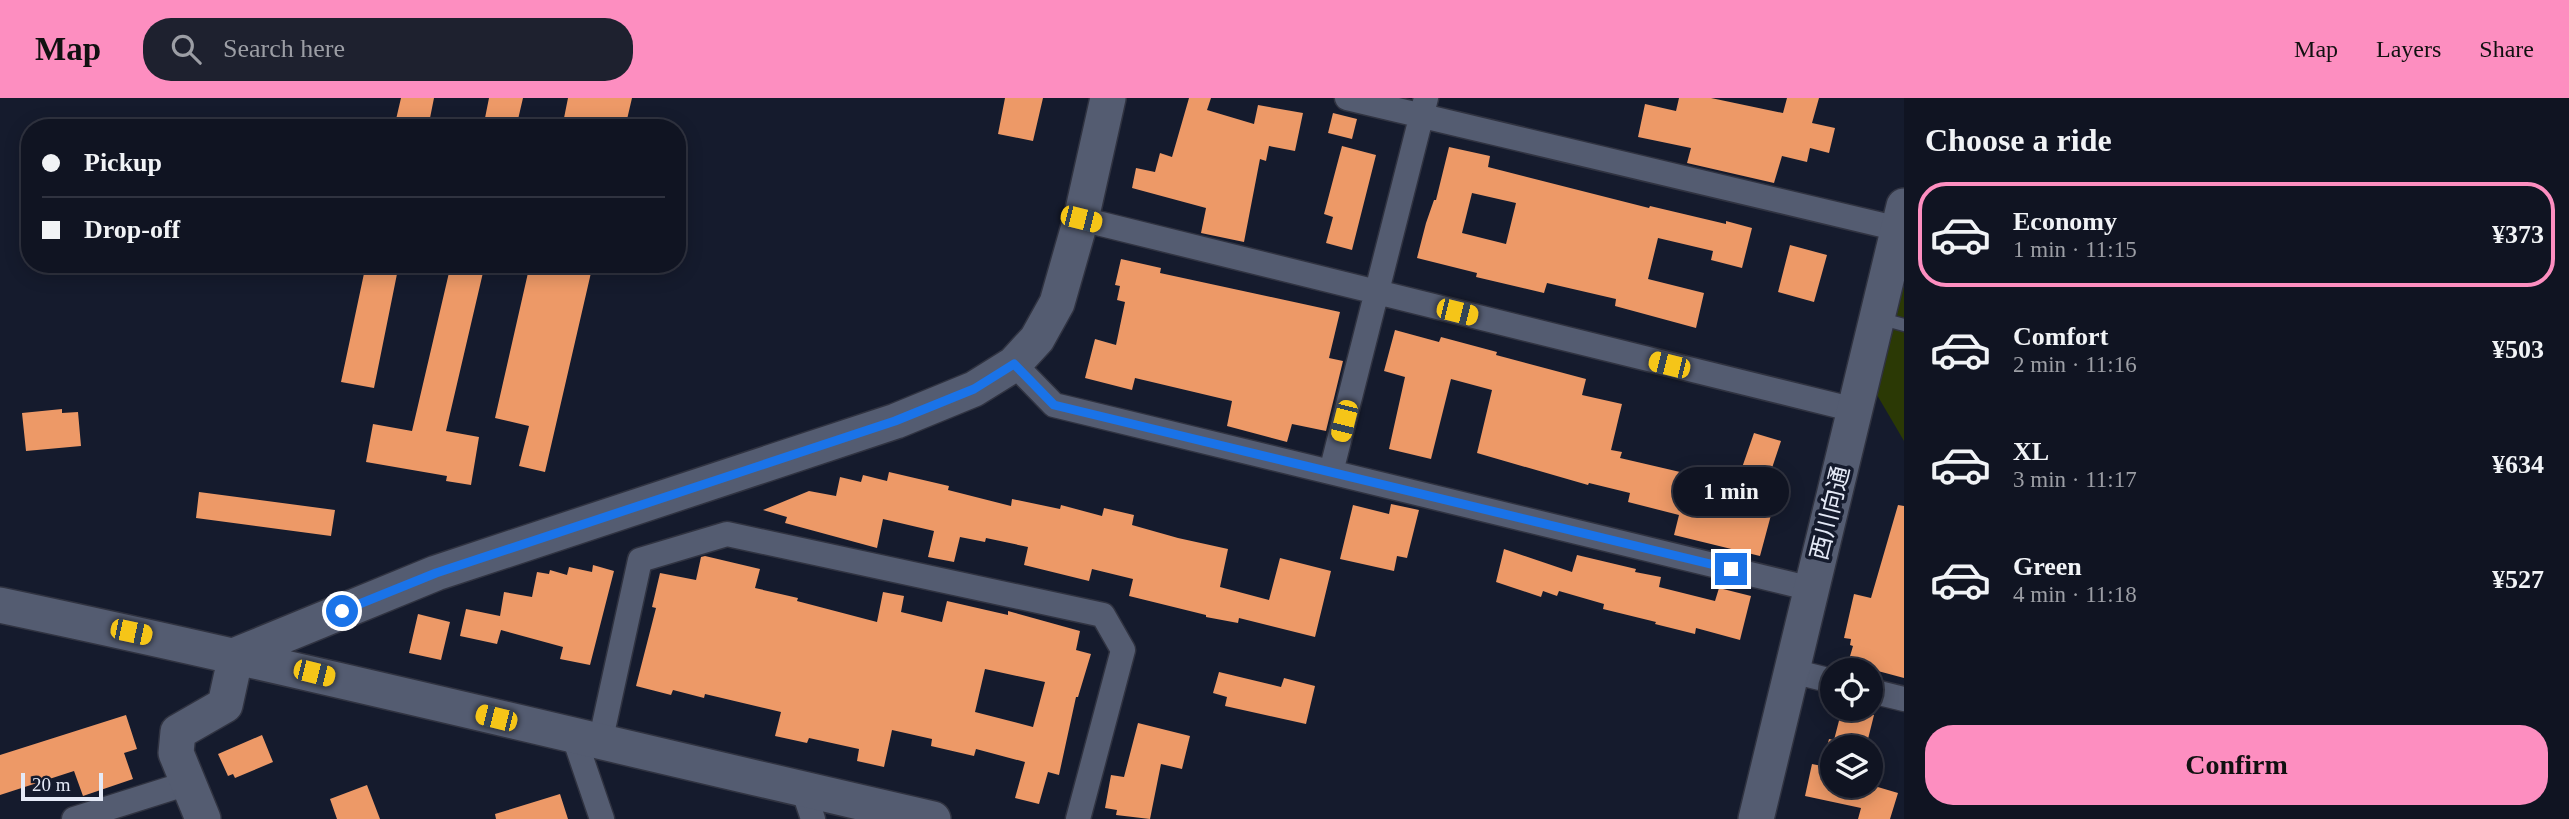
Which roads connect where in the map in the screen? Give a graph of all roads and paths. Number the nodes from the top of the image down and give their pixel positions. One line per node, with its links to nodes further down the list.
1 (1108, 98): 5 (street)
2 (1347, 98): 3 (street)
3 (1424, 107): 4 (street); 6 (street)
4 (1901, 218): 7 (street, 西川向通)
5 (1081, 219): 6 (street); 8 (street)
6 (1377, 292): 9 (street); 10 (street)
7 (1891, 321): 9 (street, 西川向通)
8 (1014, 364): 10 (street); 13 (street)
9 (1855, 411): 11 (street, 西川向通)
10 (1331, 472): 11 (street)
11 (1812, 589): 14 (street, 西川向通)
12 (0, 605): 13 (street)
13 (236, 654): 18 (street); 19 (street)
14 (1792, 671): 15 (street); 26 (street, 西川向通)
15 (1820, 678)
16 (1883, 694): 17 (street)
17 (1904, 699)
18 (587, 740): 20 (street); 23 (street); 25 (street)
19 (188, 783): 21 (street); 22 (street)
20 (808, 804): 24 (street)
21 (74, 819)
22 (204, 819)
23 (602, 819)
24 (933, 819)
25 (1078, 819)
26 (1756, 819)

